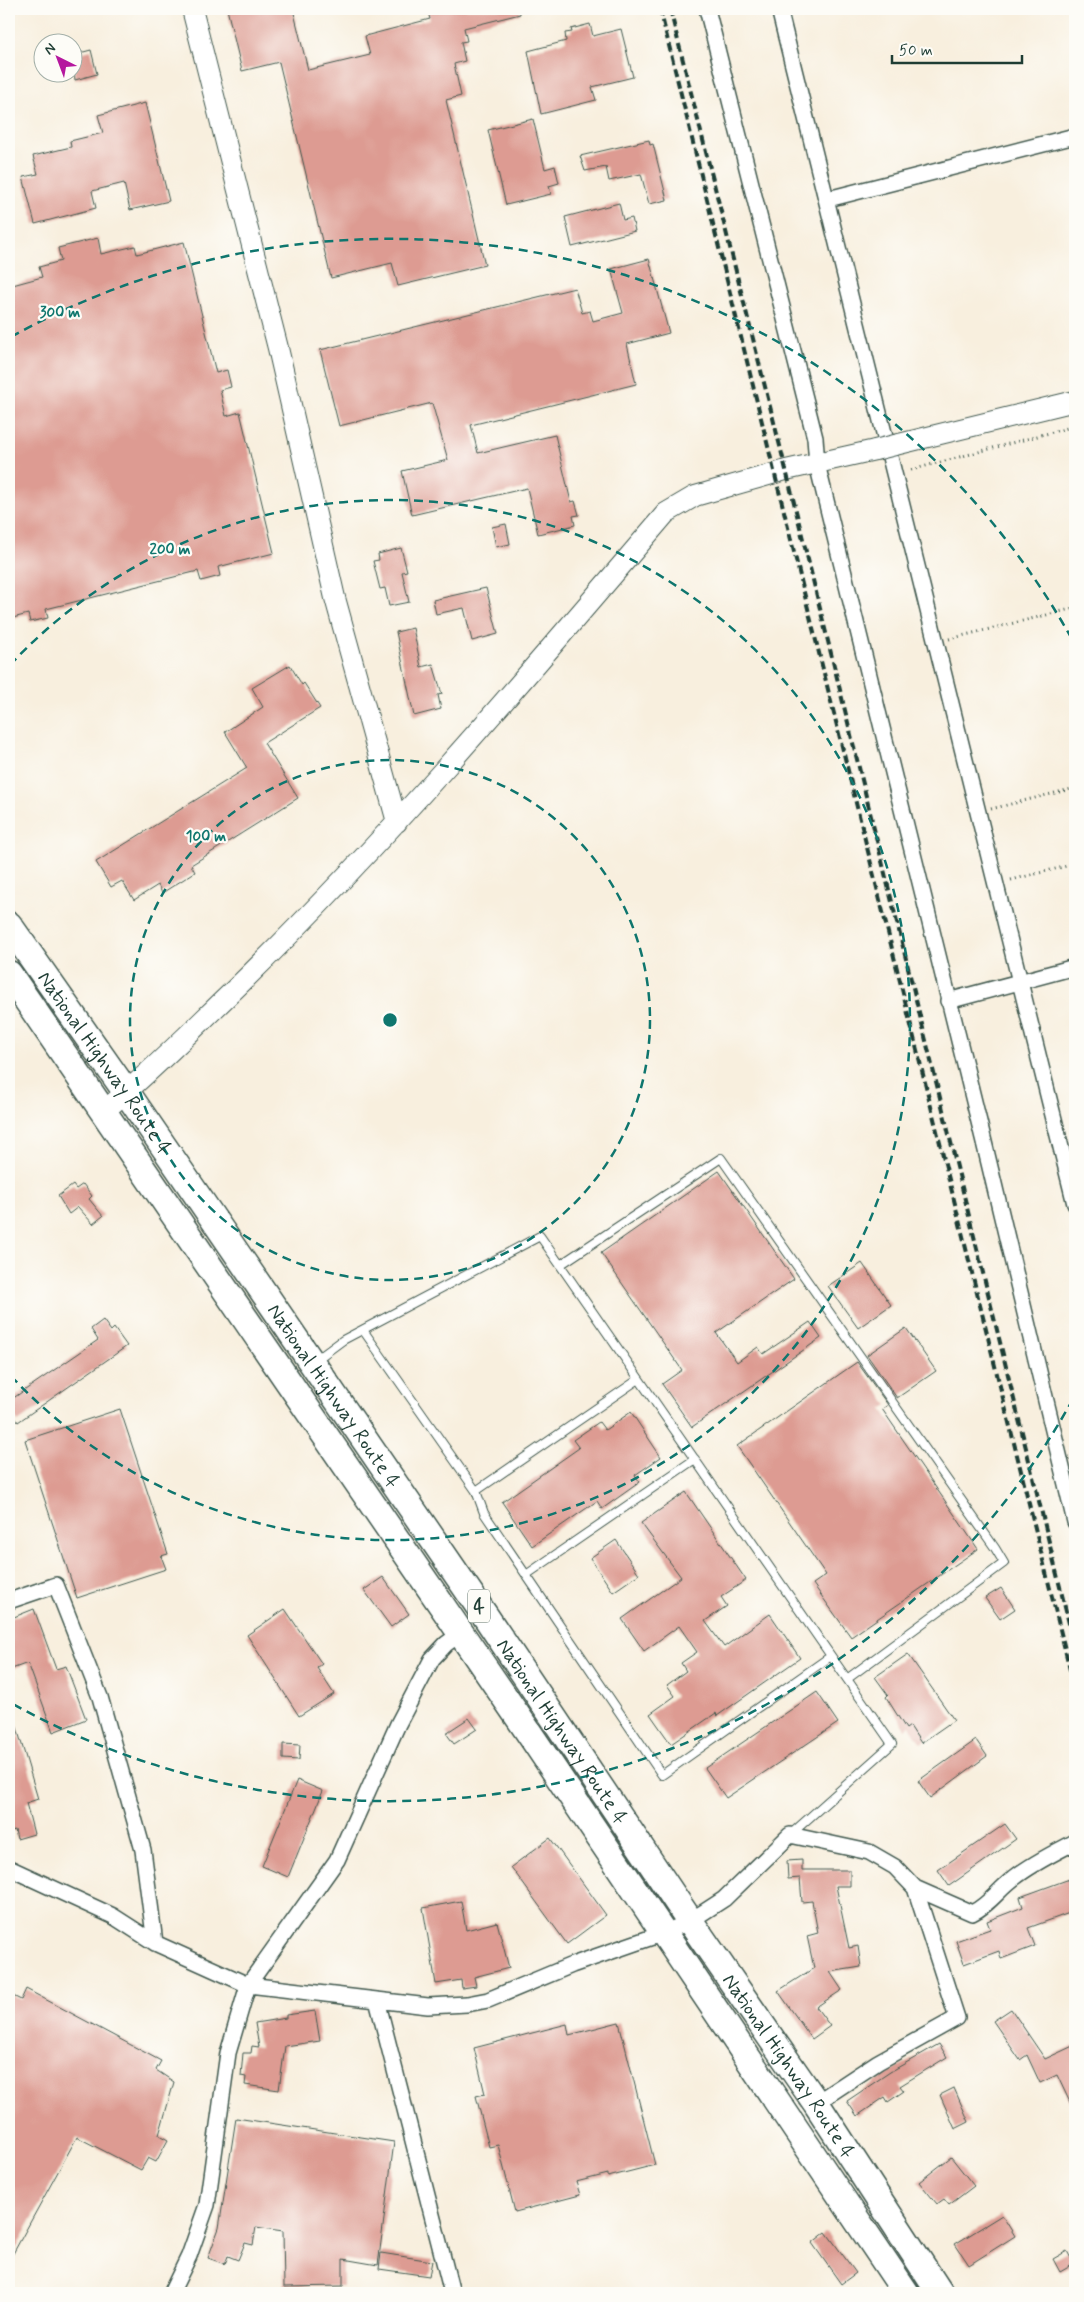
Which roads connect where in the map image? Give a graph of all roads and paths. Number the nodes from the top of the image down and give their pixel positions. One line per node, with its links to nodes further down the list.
1 (192, 9): 14 (street)
2 (707, 9): 8 (street)
3 (779, 9): 5 (street)
4 (1075, 136): 5 (street)
5 (828, 199): 11 (street)
6 (1075, 401): 8 (street)
7 (1075, 426): 9 (path)
8 (817, 464): 14 (street); 21 (street)
9 (911, 470)
10 (1075, 608): 11 (path)
11 (937, 642): 13 (street)
12 (1075, 788): 13 (path)
13 (979, 812): 16 (street)
14 (397, 822): 22 (street)
15 (1075, 864): 16 (path)
16 (996, 884): 20 (street)
17 (9, 925): 22 (highway, National Highway Route 4 / 4)
18 (1075, 967): 20 (street)
19 (9, 974): 23 (highway, National Highway Route 4 / 4)
20 (1020, 981): 21 (street); 24 (street)
21 (948, 1001): 31 (street)
22 (127, 1093): 23 (street); 27 (highway, National Highway Route 4 / 4)
23 (104, 1111): 34 (highway, National Highway Route 4 / 4)
24 (1075, 1204)
25 (560, 1265): 26 (lane); 28 (lane); 36 (lane)
26 (362, 1330): 27 (lane); 30 (lane)
27 (312, 1362): 41 (highway, National Highway Route 4 / 4)
28 (640, 1379): 29 (lane); 30 (lane)
29 (695, 1459): 32 (lane); 35 (lane)
30 (476, 1491): 32 (lane)
31 (1075, 1522)
32 (526, 1575): 35 (lane)
33 (9, 1601): 43 (street)
34 (461, 1633): 42 (highway, National Highway Route 4 / 4); 44 (street)
35 (831, 1656): 36 (lane)
36 (847, 1679): 37 (lane)
37 (790, 1835): 40 (street); 41 (street)
38 (1075, 1842): 40 (street)
39 (9, 1868): 43 (street)
40 (915, 1888): 46 (street)
41 (690, 1921): 42 (street); 46 (highway, National Highway Route 4 / 4)
42 (664, 1933): 45 (street); 49 (highway, National Highway Route 4 / 4)
43 (155, 1943): 44 (street)
44 (248, 1985): 45 (street); 47 (street)
45 (377, 2000): 48 (street)
46 (816, 2102): 50 (highway, National Highway Route 4 / 4)
47 (171, 2293)
48 (452, 2293)
49 (906, 2293)
50 (940, 2293)

